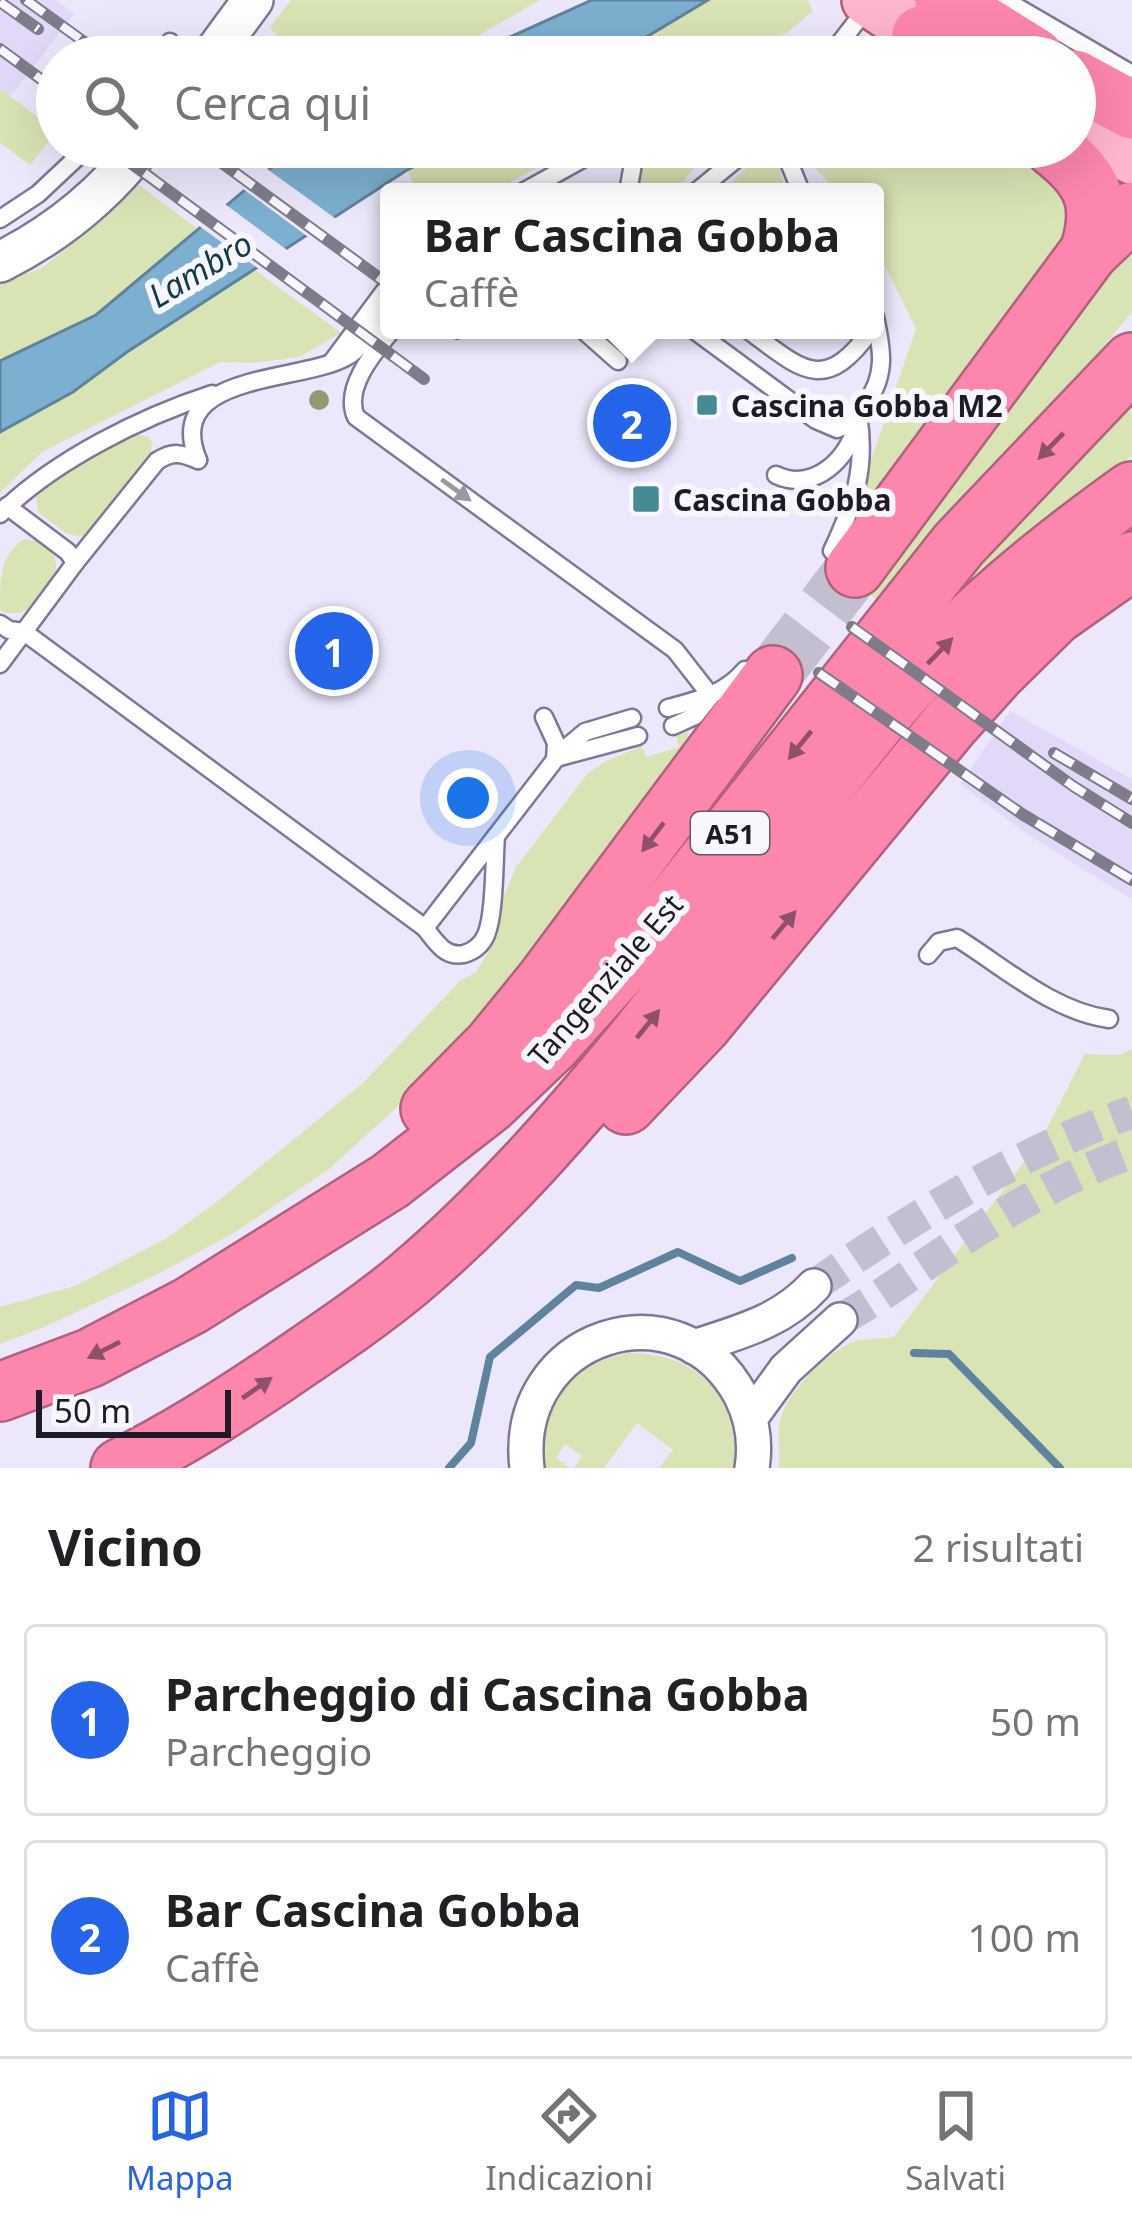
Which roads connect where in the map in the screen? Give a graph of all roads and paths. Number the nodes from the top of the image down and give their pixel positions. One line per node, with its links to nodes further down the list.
1 (253, 0): 4 (street)
2 (1005, 0): 7 (lane)
3 (869, 2): 5 (lane); 6 (main road)
4 (226, 36)
5 (844, 36)
6 (939, 36)
7 (1067, 36)
8 (1096, 53): 9 (lane)
9 (1132, 74)
10 (1096, 90): 11 (highway)
11 (1132, 110)
12 (1096, 139): 13 (main road)
13 (1132, 158)
14 (66, 168): 20 (lane)
15 (123, 168): 22 (street)
16 (566, 168): 18 (lane)
17 (1076, 168): 21 (highway)
18 (539, 183)
19 (1132, 211): 21 (highway)
20 (0, 219)
21 (1089, 252): 39 (highway)
22 (0, 262)
23 (380, 297): 33 (lane)
24 (380, 318): 33 (lane)
25 (385, 339): 46 (lane, one-way to 46)
26 (593, 339): 31 (lane)
27 (706, 339): 35 (lane)
28 (761, 339): 29 (lane)
29 (861, 339)
30 (879, 339): 35 (lane)
31 (618, 361)
32 (1132, 362): 56 (highway, Tangenziale Est / A51, one-way to 56)
33 (330, 363): 34 (lane)
34 (220, 392): 38 (lane); 41 (lane)
35 (858, 416): 36 (lane); 39 (lane)
36 (776, 475)
37 (1132, 491): 57 (highway, Tangenziale Est / A51, one-way to 37)
38 (4, 510): 41 (lane)
39 (843, 560)
40 (1132, 561): 57 (highway, one-way to 40)
41 (75, 563): 43 (lane)
42 (0, 624): 43 (lane)
43 (24, 632): 44 (lane); 53 (lane)
44 (0, 664)
45 (763, 668): 46 (lane); 56 (highway, A51, one-way to 56)
46 (711, 696): 48 (lane)
47 (544, 717): 51 (lane)
48 (670, 717)
49 (632, 718): 51 (lane)
50 (638, 736): 51 (lane)
51 (555, 758): 52 (lane)
52 (496, 836): 53 (lane); 53 (lane)
53 (425, 928)
54 (928, 955): 55 (lane)
55 (1109, 1019)
56 (278, 1251): 61 (highway, Tangenziale Est / A51, one-way to 61)
57 (426, 1264): 64 (highway, Tangenziale Est / A51, one-way to 57)
58 (814, 1286): 60 (street)
59 (840, 1321): 62 (street)
60 (694, 1347): 62 (street); 63 (street)
61 (0, 1392)
62 (751, 1417): 65 (street)
63 (521, 1461)
64 (120, 1468)
65 (752, 1468)

